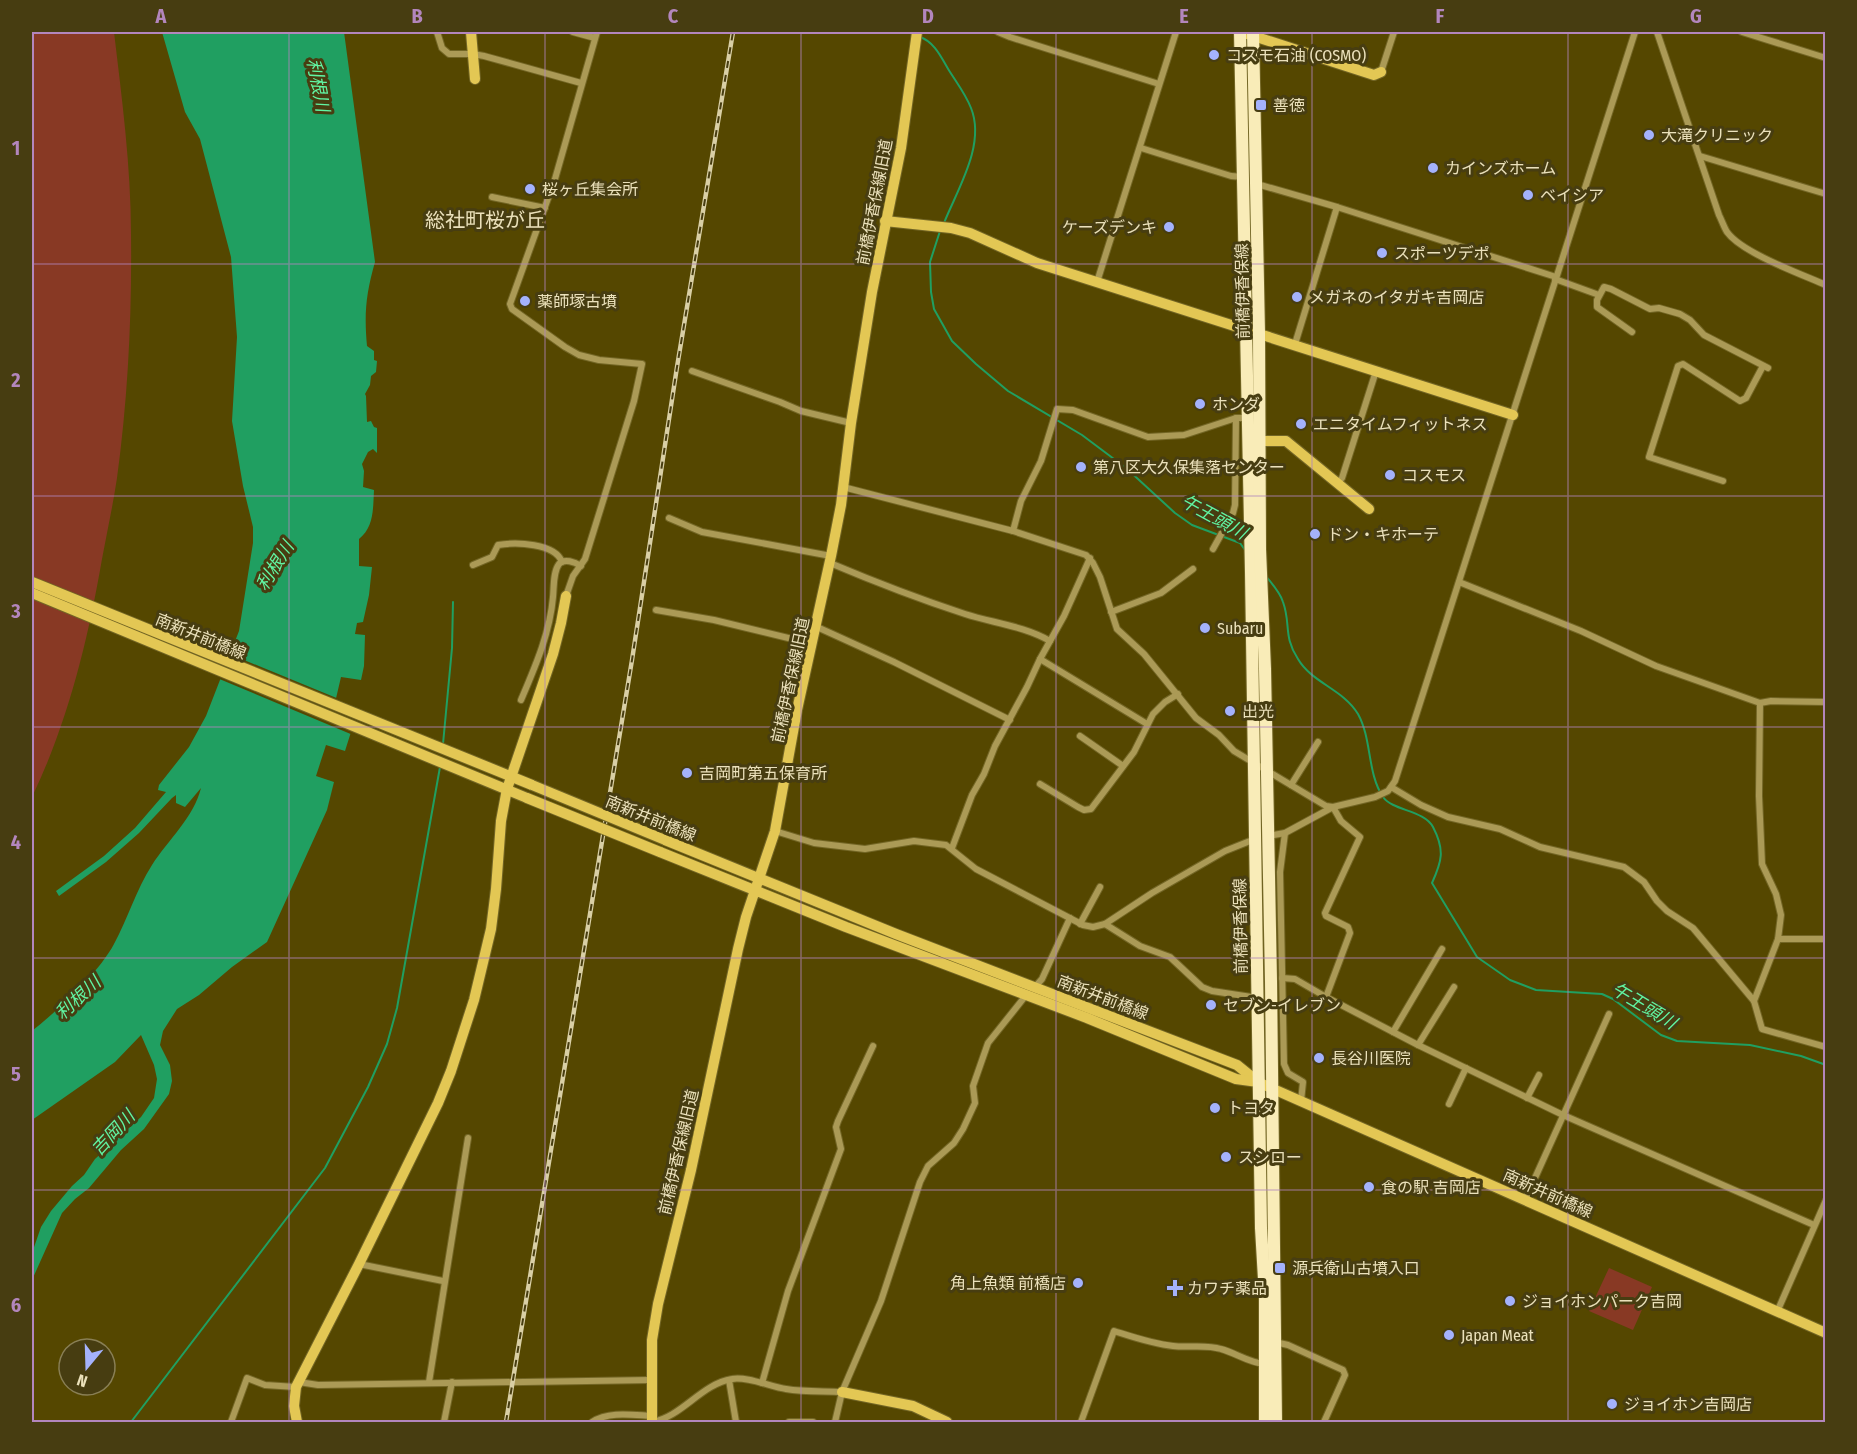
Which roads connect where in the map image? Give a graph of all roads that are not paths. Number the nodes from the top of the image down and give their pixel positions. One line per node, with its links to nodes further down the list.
1 (437, 32): 13 (street)
2 (471, 32): 13 (street)
3 (573, 32): 11 (street)
4 (998, 32): 18 (street)
5 (1176, 32): 18 (street)
6 (1247, 32): 15 (street); 21 (main road, 前橋伊香保線); 22 (main road, 前橋伊香保線)
7 (1394, 32): 15 (street)
8 (1635, 32): 28 (street)
9 (1657, 32): 20 (street)
10 (1742, 32): 14 (street)
11 (596, 35): 17 (street)
12 (916, 36): 27 (street, 前橋伊香保線旧道)
13 (473, 54): 16 (street); 17 (street)
14 (1826, 58)
15 (1381, 72)
16 (475, 79)
17 (581, 83): 26 (street)
18 (1159, 84): 19 (street)
19 (1141, 148): 21 (street); 29 (street)
20 (1700, 156): 23 (street); 30 (street)
21 (1243, 177): 32 (main road, 前橋伊香保線)
22 (1256, 184): 25 (street); 34 (main road, 前橋伊香保線)
23 (1826, 194)
24 (492, 197): 26 (street)
25 (1337, 207): 28 (street); 35 (street)
26 (545, 208): 53 (street)
27 (885, 221): 29 (street); 40 (street, 前橋伊香保線旧道)
28 (1555, 278): 31 (street); 38 (street)
29 (1098, 282): 32 (street)
30 (1826, 285)
31 (1599, 295): 33 (street); 42 (street)
32 (1245, 328): 34 (street); 39 (main road, 前橋伊香保線)
33 (1632, 332)
34 (1259, 333): 35 (street); 41 (main road, 前橋伊香保線)
35 (1295, 344): 37 (street)
36 (692, 371): 40 (street)
37 (1376, 371): 38 (street); 43 (street)
38 (1513, 415): 56 (street)
39 (1242, 418): 47 (street); 48 (street); 73 (main road, 前橋伊香保線)
40 (851, 423): 44 (street, 前橋伊香保線旧道)
41 (1260, 441): 43 (street); 75 (main road, 前橋伊香保線)
42 (1723, 481)
43 (1338, 483): 45 (street)
44 (843, 487): 47 (street); 50 (street, 前橋伊香保線旧道)
45 (1369, 509)
46 (669, 518): 50 (street)
47 (1013, 531): 49 (street)
48 (1213, 549)
49 (1090, 558): 60 (street); 62 (street)
50 (831, 560): 61 (street, 前橋伊香保線旧道); 62 (street)
51 (562, 561): 52 (street); 53 (street); 66 (street)
52 (474, 565)
53 (581, 566): 58 (street)
54 (1193, 569): 60 (street)
55 (32, 582): 76 (street, 南新井前橋線)
56 (1459, 582): 68 (street); 80 (street)
57 (32, 593): 79 (street, 南新井前橋線)
58 (566, 596): 76 (street)
59 (656, 610): 63 (street)
60 (1111, 612): 65 (street)
61 (817, 627): 63 (street, 前橋伊香保線旧道); 69 (street)
62 (1050, 641): 64 (street)
63 (813, 644): 82 (street, 前橋伊香保線旧道)
64 (1040, 658): 69 (street); 70 (street)
65 (1178, 694): 70 (street); 73 (street)
66 (521, 700)
67 (1826, 702): 68 (street)
68 (1760, 703): 93 (street)
69 (1011, 720): 86 (street)
70 (1147, 724): 74 (street)
71 (1080, 736): 74 (street)
72 (1318, 742): 78 (street)
73 (1253, 762): 75 (street); 85 (main road, 前橋伊香保線)
74 (1123, 766): 77 (street)
75 (1267, 771): 78 (street); 84 (main road, 前橋伊香保線)
76 (510, 776): 79 (street); 87 (street, 南新井前橋線, bridge)
77 (1040, 784)
78 (1291, 785): 81 (street)
79 (507, 789): 89 (street, 南新井前橋線, bridge); 119 (street)
80 (1389, 789): 81 (street); 101 (street)
81 (1333, 807): 83 (street); 99 (street)
82 (775, 831): 86 (street); 87 (street, 前橋伊香保線旧道)
83 (1285, 833): 84 (street); 96 (street)
84 (1268, 836): 110 (main road, 前橋伊香保線)
85 (1255, 839): 92 (street); 100 (main road, 前橋伊香保線)
86 (952, 848): 90 (street)
87 (759, 879): 89 (street, 前橋伊香保線旧道); 98 (street, 南新井前橋線)
88 (1100, 887): 91 (street)
89 (755, 891): 98 (street, 南新井前橋線); 125 (street, 前橋伊香保線旧道)
90 (1070, 918): 91 (street); 98 (street)
91 (1080, 924): 92 (street)
92 (1105, 924): 100 (street)
93 (1778, 939): 94 (street); 101 (street)
94 (1826, 939)
95 (1442, 949): 103 (street)
96 (1282, 978): 99 (street); 112 (street)
97 (1454, 987): 104 (street)
98 (1030, 991): 109 (street, 南新井前橋線); 131 (street)
99 (1326, 997): 103 (street)
100 (1258, 998): 109 (main road, 前橋伊香保線)
101 (1754, 1001): 106 (street)
102 (1609, 1014): 114 (street)
103 (1393, 1032): 104 (street)
104 (1418, 1045): 107 (street)
105 (873, 1046): 129 (street)
106 (1826, 1047)
107 (1466, 1068): 111 (street); 113 (street)
108 (1539, 1074): 111 (street)
109 (1258, 1082): 110 (street, 南新井前橋線); 124 (main road, 前橋伊香保線)
110 (1271, 1088): 112 (street, 南新井前橋線); 123 (main road, 前橋伊香保線)
111 (1527, 1098): 114 (street)
112 (1301, 1101): 116 (street, 南新井前橋線)
113 (1449, 1104)
114 (1563, 1115): 116 (street); 118 (street)
115 (468, 1138): 120 (street)
116 (1525, 1200): 121 (street, 南新井前橋線)
117 (1826, 1200): 118 (street)
118 (1814, 1225): 121 (street)
119 (359, 1264): 120 (street); 130 (street)
120 (443, 1281): 128 (street)
121 (1777, 1312): 122 (street, 南新井前橋線)
122 (1826, 1333)
123 (1275, 1342): 144 (main road, 前橋伊香保線); 145 (street)
124 (1265, 1364): 142 (street); 143 (main road, 前橋伊香保線)
125 (651, 1380): 127 (street); 132 (street, 前橋伊香保線旧道)
126 (729, 1380): 129 (street); 132 (street); 137 (street)
127 (452, 1382): 128 (street); 135 (street)
128 (429, 1383): 130 (street)
129 (762, 1383): 131 (street)
130 (297, 1384): 133 (street); 134 (street)
131 (842, 1392): 140 (street); 141 (street)
132 (652, 1420): 136 (street)
133 (231, 1422)
134 (297, 1422)
135 (444, 1422)
136 (592, 1422)
137 (736, 1422)
138 (789, 1422): 139 (street)
139 (813, 1422)
140 (835, 1422)
141 (947, 1422)
142 (1081, 1422)
143 (1265, 1422)
144 (1276, 1422)
145 (1324, 1422)

